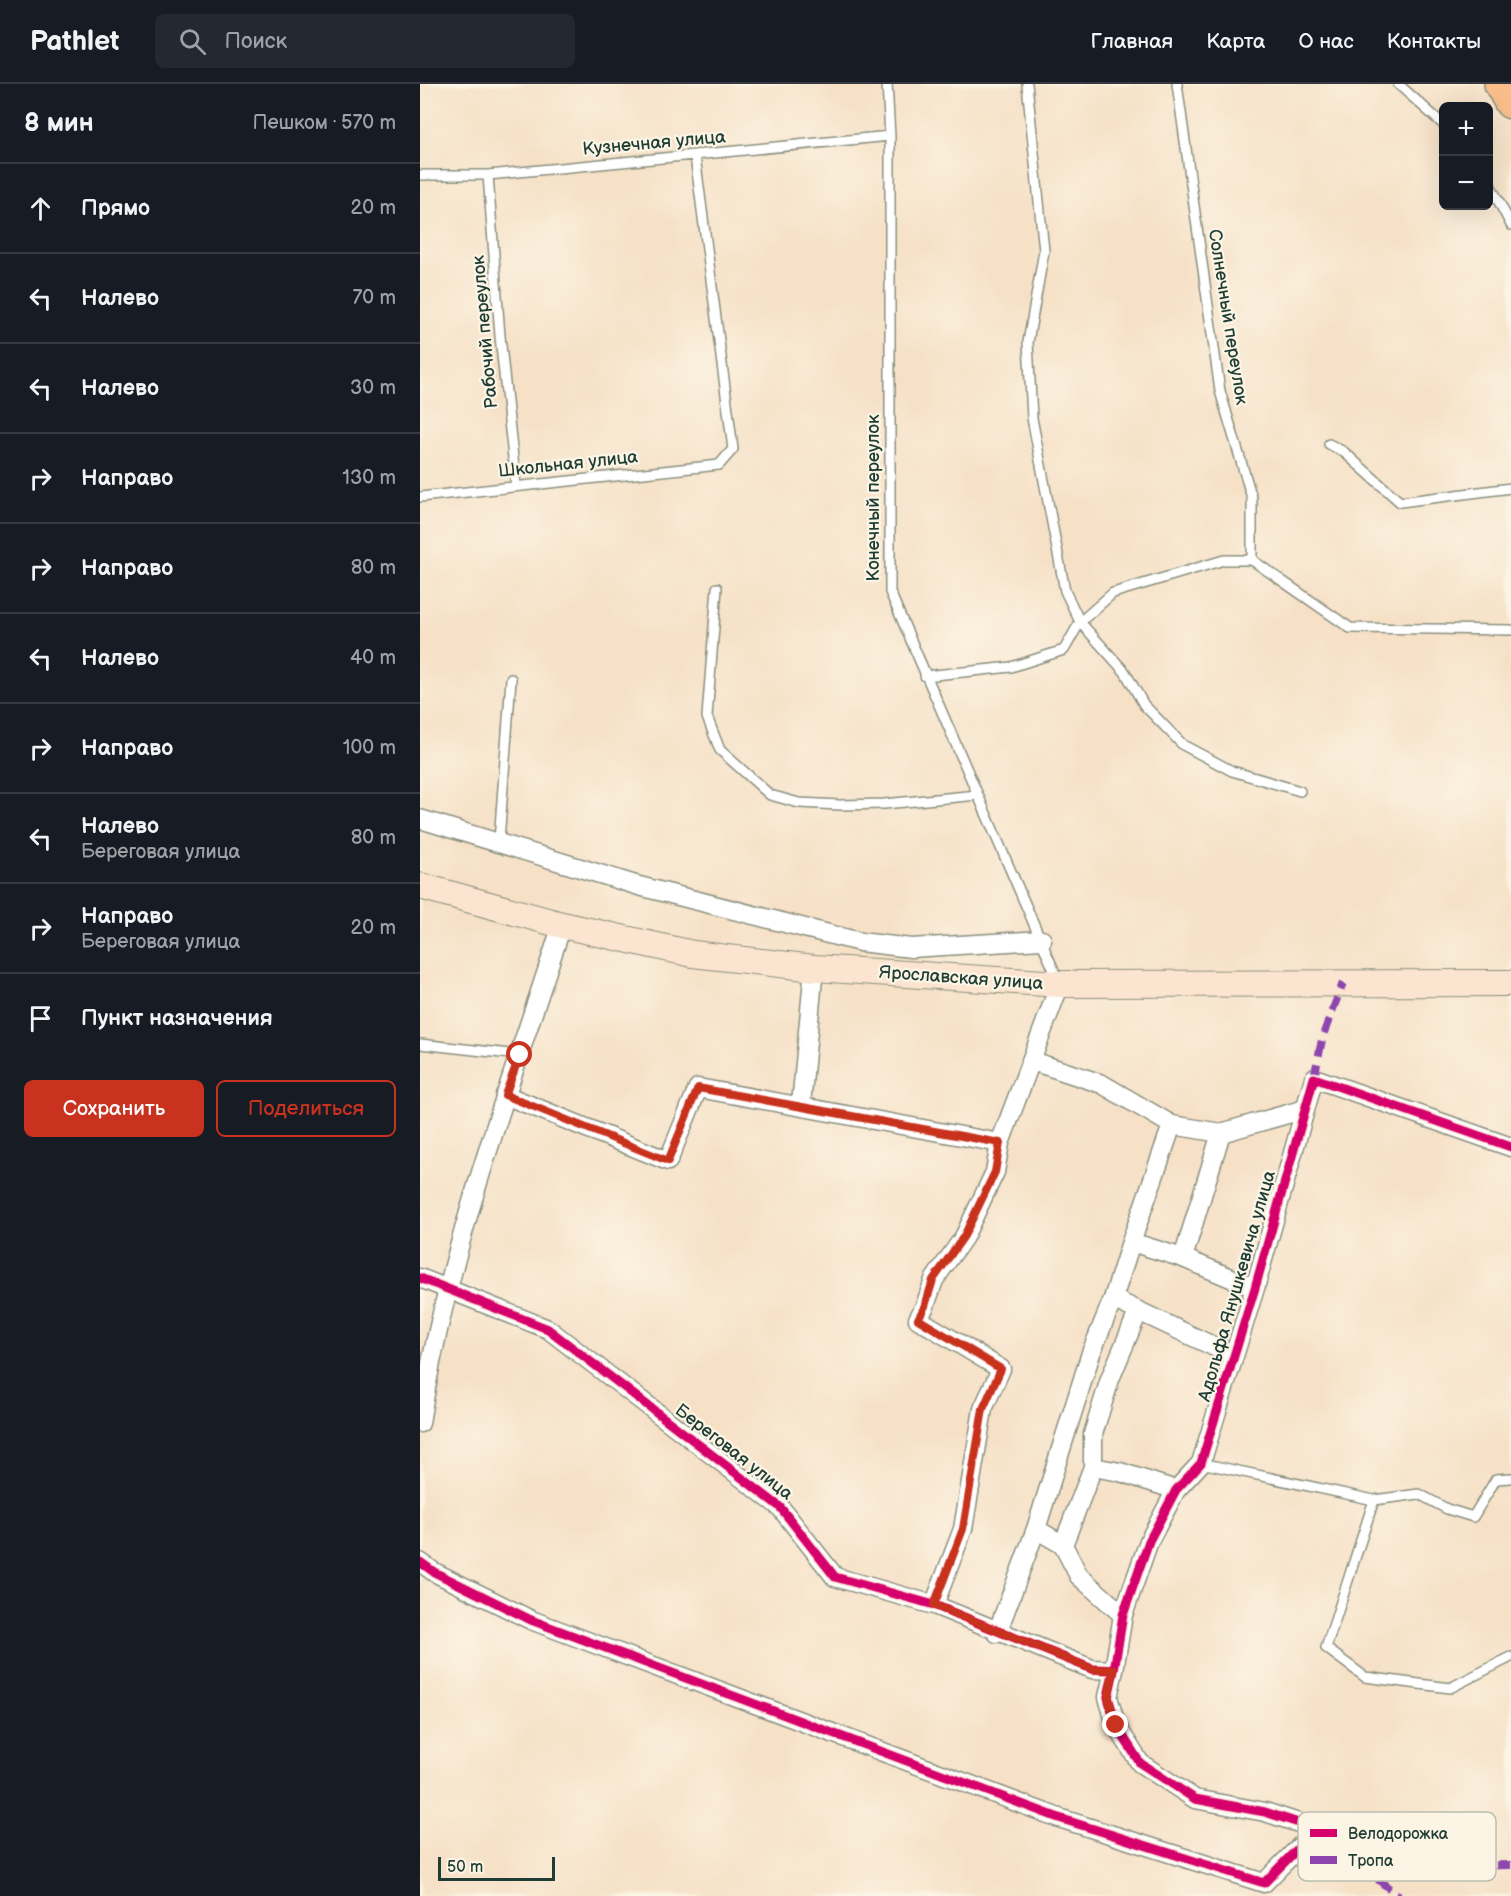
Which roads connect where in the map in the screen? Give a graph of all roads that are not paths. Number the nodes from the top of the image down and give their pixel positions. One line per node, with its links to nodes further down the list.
1 (887, 84): 8 (lane, Конечный переулок)
2 (1027, 84): 20 (lane)
3 (1177, 84): 18 (lane, Солнечный переулок)
4 (1398, 84): 7 (lane)
5 (1501, 84): 6 (highway)
6 (1511, 102)
7 (1439, 121)
8 (890, 136): 9 (lane, Кузнечная улица); 22 (lane, Конечный переулок)
9 (695, 156): 11 (lane, Кузнечная улица); 15 (lane, Школьная улица)
10 (420, 175): 11 (lane, Кузнечная улица)
11 (488, 175): 15 (lane, Рабочий переулок)
12 (1493, 191): 13 (lane)
13 (1511, 225)
14 (1329, 444): 16 (lane)
15 (516, 486): 17 (lane, Школьная улица)
16 (1511, 488)
17 (420, 497)
18 (1252, 560): 20 (lane); 21 (lane)
19 (717, 588): 25 (lane)
20 (1080, 622): 22 (lane); 24 (lane)
21 (1511, 630)
22 (925, 676): 25 (lane, Конечный переулок)
23 (511, 679): 27 (lane)
24 (1300, 791)
25 (978, 795): 30 (lane, Конечный переулок)
26 (420, 819): 27 (street)
27 (499, 841): 30 (street)
28 (420, 885): 29 (main road, Ярославская улица)
29 (562, 925): 31 (main road, Ярославская улица); 35 (street)
30 (1042, 940): 33 (lane, Конечный переулок)
31 (814, 969): 33 (main road, Ярославская улица); 38 (street)
32 (1511, 983): 33 (main road, Ярославская улица)
33 (1060, 984): 36 (street)
34 (420, 1044): 35 (lane)
35 (520, 1055): 37 (street)
36 (1032, 1061): 40 (street); 42 (street)
37 (505, 1095): 38 (street); 48 (street)
38 (801, 1105): 42 (street)
39 (1305, 1108): 41 (street); 43 (street, Адольфа Янушкевича улица); 47 (street, Адольфа Янушкевича улица)
40 (1172, 1125): 41 (street); 44 (street)
41 (1221, 1133): 45 (street)
42 (1000, 1143): 61 (street)
43 (1511, 1147)
44 (1131, 1242): 45 (street); 49 (street)
45 (1183, 1258): 47 (street)
46 (420, 1278): 48 (street, Береговая улица)
47 (1255, 1288): 51 (street, Адольфа Янушкевича улица)
48 (447, 1290): 52 (street); 61 (street, Береговая улица)
49 (1113, 1299): 50 (street); 58 (street)
50 (1138, 1312): 51 (street); 54 (street)
51 (1234, 1356): 53 (street, Адольфа Янушкевича улица)
52 (420, 1423)
53 (1201, 1462): 56 (street, Адольфа Янушкевича улица); 57 (lane)
54 (1093, 1467): 56 (street); 59 (street)
55 (1511, 1478): 57 (lane)
56 (1176, 1490): 62 (street, Адольфа Янушкевича улица)
57 (1374, 1500): 64 (lane)
58 (1036, 1529): 59 (street); 63 (street)
59 (1064, 1545): 62 (street)
60 (420, 1562): 67 (street)
61 (934, 1605): 63 (street, Береговая улица)
62 (1124, 1616): 65 (street, Адольфа Янушкевича улица)
63 (997, 1633): 65 (street, Береговая улица)
64 (1511, 1657)
65 (1114, 1670): 66 (street)
66 (1298, 1823)
67 (1298, 1848)

